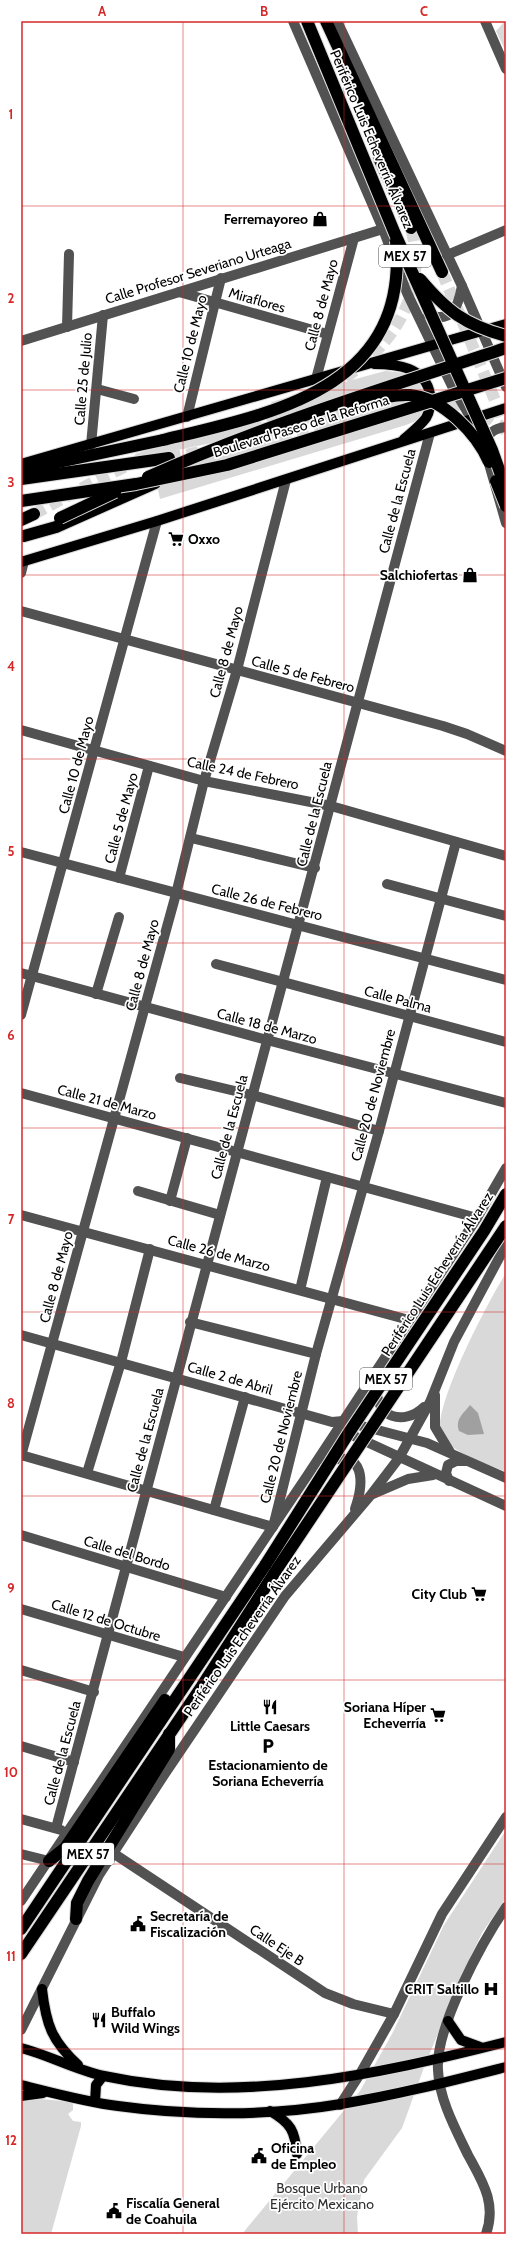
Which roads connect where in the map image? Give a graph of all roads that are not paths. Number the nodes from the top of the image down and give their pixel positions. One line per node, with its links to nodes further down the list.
1 (293, 21): 9 (street)
2 (307, 21): 11 (highway, Periférico Luis Echeverría Álvarez / MEX 57, bridge)
3 (326, 21): 7 (highway, Periférico Luis Echeverría Álvarez / MEX 57)
4 (337, 21): 14 (street)
5 (485, 21): 6 (street)
6 (506, 69)
7 (372, 122): 8 (highway); 16 (highway, Periférico Luis Echeverría Álvarez / MEX 57)
8 (411, 228)
9 (383, 229): 12 (street, Calle Profesor Severiano Urteaga); 21 (street)
10 (506, 230): 14 (street)
11 (395, 234): 15 (highway, Periférico Luis Echeverría Álvarez / MEX 57, bridge); 47 (highway, bridge)
12 (354, 238): 17 (street, Calle Profesor Severiano Urteaga); 26 (street, Calle 8 de Mayo)
13 (69, 254): 24 (street)
14 (447, 255): 18 (street)
15 (410, 267): 27 (highway, bridge); 50 (highway, Periférico Luis Echeverría Álvarez / MEX 57, bridge)
16 (442, 272)
17 (221, 278): 19 (street, Calle Profesor Severiano Urteaga); 20 (street, Calle 10 de Mayo)
18 (462, 286): 21 (street); 25 (street)
19 (179, 292): 20 (street, Miraflores); 22 (street, Calle Profesor Severiano Urteaga)
20 (215, 303): 26 (street, Miraflores); 38 (street, Calle 10 de Mayo)
21 (414, 307): 29 (street)
22 (103, 315): 24 (street, Calle Profesor Severiano Urteaga); 35 (street, Calle 25 de Julio)
23 (506, 324): 25 (main road)
24 (67, 327): 28 (street, Calle Profesor Severiano Urteaga)
25 (481, 331): 29 (main road); 34 (street)
26 (327, 334): 33 (street, Calle 8 de Mayo)
27 (506, 336)
28 (21, 341)
29 (433, 345): 31 (main road); 39 (street)
30 (506, 348): 57 (highway, Boulevard Paseo de la Reforma, bridge)
31 (362, 364): 33 (main road); 42 (main road)
32 (506, 378): 51 (highway, Boulevard Paseo de la Reforma, bridge)
33 (316, 379): 38 (main road)
34 (506, 386)
35 (97, 389): 36 (street); 43 (street, Calle 25 de Julio)
36 (134, 399)
37 (506, 408): 39 (main road)
38 (187, 417): 43 (main road)
39 (472, 420): 41 (main road); 44 (street)
40 (506, 427): 44 (street)
41 (430, 433): 42 (main road); 63 (street, Calle de la Escuela)
42 (401, 442): 49 (main road)
43 (91, 445): 46 (main road)
44 (485, 450): 56 (street)
45 (169, 458): 48 (highway)
46 (21, 464)
47 (21, 470)
48 (21, 479)
49 (286, 480): 55 (main road); 62 (street, Calle 8 de Mayo)
50 (506, 489)
51 (21, 501)
52 (506, 506): 57 (highway, bridge)
53 (34, 514): 54 (highway)
54 (21, 520)
55 (157, 521): 58 (main road); 61 (street, Calle 10 de Mayo)
56 (506, 523)
57 (23, 536)
58 (23, 561): 59 (street)
59 (21, 573)
60 (21, 611): 61 (street, Calle 5 de Febrero)
61 (125, 639): 62 (street, Calle 5 de Febrero); 65 (street, Calle 10 de Mayo)
62 (237, 670): 63 (street, Calle 5 de Febrero); 68 (street, Calle 8 de Mayo)
63 (356, 703): 66 (street, Calle 5 de Febrero); 69 (street, Calle de la Escuela)
64 (21, 730): 65 (street, Calle 24 de Febrero)
65 (94, 750): 67 (street, Calle 24 de Febrero); 74 (street, Calle 10 de Mayo)
66 (506, 751)
67 (149, 766): 68 (street, Calle 24 de Febrero); 76 (street, Calle 5 de Mayo)
68 (204, 781): 69 (street, Calle 24 de Febrero); 70 (street, Calle 8 de Mayo)
69 (331, 806): 71 (street, Calle 24 de Febrero); 75 (street, Calle de la Escuela)
70 (191, 838): 75 (street); 78 (street, Calle 8 de Mayo)
71 (456, 842): 73 (street, Calle 24 de Febrero); 79 (street, Calle 20 de Noviembre)
72 (21, 852): 74 (street, Calle 26 de Febrero)
73 (506, 856)
74 (63, 863): 76 (street, Calle 26 de Febrero); 86 (street, Calle 10 de Mayo)
75 (315, 868): 82 (street, Calle de la Escuela)
76 (120, 878): 78 (street, Calle 26 de Febrero)
77 (387, 884): 79 (street)
78 (176, 894): 82 (street, Calle 26 de Febrero); 90 (street, Calle 8 de Mayo)
79 (442, 898): 80 (street); 83 (street, Calle 20 de Noviembre)
80 (506, 916)
81 (119, 917): 89 (street)
82 (299, 925): 83 (street, Calle 26 de Febrero); 88 (street, Calle de la Escuela)
83 (425, 958): 87 (street, Calle 26 de Febrero); 92 (street, Calle 20 de Noviembre)
84 (216, 964): 88 (street, Calle Palma)
85 (21, 972): 86 (street, Calle 18 de Marzo)
86 (32, 975): 89 (street, Calle 18 de Marzo); 91 (street, Calle 10 de Mayo)
87 (506, 980)
88 (283, 983): 92 (street, Calle Palma); 93 (street, Calle de la Escuela)
89 (96, 994): 90 (street, Calle 18 de Marzo)
90 (145, 1008): 93 (street, Calle 18 de Marzo); 100 (street, Calle 8 de Mayo)
91 (21, 1015)
92 (409, 1016): 94 (street, Calle Palma); 95 (street, Calle 20 de Noviembre)
93 (267, 1040): 95 (street, Calle 18 de Marzo); 98 (street, Calle de la Escuela)
94 (506, 1042)
95 (393, 1073): 99 (street, Calle 18 de Marzo); 101 (street, Calle 20 de Noviembre)
96 (180, 1078): 98 (street)
97 (21, 1093): 100 (street, Calle 21 de Marzo)
98 (252, 1095): 101 (street); 103 (street, Calle de la Escuela)
99 (506, 1103)
100 (115, 1118): 102 (street, Calle 21 de Marzo); 114 (street, Calle 8 de Mayo)
101 (379, 1131): 106 (street, Calle 20 de Noviembre)
102 (187, 1138): 103 (street, Calle 21 de Marzo); 109 (street)
103 (236, 1151): 105 (street, Calle 21 de Marzo); 111 (street, Calle de la Escuela)
104 (506, 1168): 112 (street)
105 (327, 1177): 106 (street, Calle 21 de Marzo); 118 (street)
106 (364, 1186): 112 (street, Calle 21 de Marzo); 119 (street, Calle 20 de Noviembre)
107 (138, 1191): 109 (street)
108 (506, 1194): 150 (highway, Periférico Luis Echeverría Álvarez / MEX 57, bridge)
109 (170, 1201): 111 (street)
110 (21, 1214): 114 (street, Calle 26 de Marzo)
111 (220, 1215): 117 (street, Calle de la Escuela)
112 (477, 1218): 120 (street)
113 (506, 1226): 150 (highway, Periférico Luis Echeverría Álvarez / MEX 57, bridge)
114 (83, 1231): 116 (street, Calle 26 de Marzo); 123 (street, Calle 8 de Mayo)
115 (506, 1245): 128 (street, Periférico Luis Echeverría Álvarez)
116 (150, 1249): 117 (street, Calle 26 de Marzo); 126 (street)
117 (206, 1263): 118 (street, Calle 26 de Marzo); 121 (street, Calle de la Escuela)
118 (300, 1290): 119 (street, Calle 26 de Marzo)
119 (331, 1298): 120 (street, Calle 26 de Marzo); 124 (street, Calle 20 de Noviembre)
120 (409, 1320): 125 (street)
121 (190, 1322): 124 (street, Calle 20 de Noviembre); 127 (street, Calle de la Escuela)
122 (21, 1335): 123 (street, Calle 2 de Abril)
123 (53, 1344): 126 (street, Calle 2 de Abril); 135 (street, Calle 8 de Mayo)
124 (316, 1354): 131 (street, Calle 20 de Noviembre)
125 (387, 1355): 130 (street); 132 (street)
126 (121, 1362): 127 (street, Calle 2 de Abril); 138 (street)
127 (176, 1378): 129 (street, Calle 2 de Abril); 143 (street, Calle de la Escuela)
128 (435, 1390): 130 (street, Periférico Luis Echeverría Álvarez); 134 (street)
129 (245, 1397): 131 (street, Calle 2 de Abril); 146 (street)
130 (430, 1402): 133 (street, Periférico Luis Echeverría Álvarez)
131 (302, 1412): 132 (street, Calle 2 de Abril); 148 (street, Calle 20 de Noviembre)
132 (338, 1424): 133 (street, Calle 2 de Abril); 136 (street, Calle 2 de Abril); 140 (street)
133 (410, 1438): 134 (street, Calle 2 de Abril); 136 (street, Periférico Luis Echeverría Álvarez)
134 (452, 1454): 137 (street, Calle 2 de Abril)
135 (21, 1455): 138 (street)
136 (399, 1458): 139 (street, Calle 2 de Abril); 144 (street, Periférico Luis Echeverría Álvarez)
137 (466, 1461): 141 (street, Calle 2 de Abril); 142 (street)
138 (87, 1473): 143 (street)
139 (435, 1475): 142 (street, Calle 2 de Abril); 144 (street)
140 (307, 1476): 147 (street); 148 (street)
141 (506, 1478)
142 (449, 1481): 145 (street, Calle 2 de Abril)
143 (146, 1492): 146 (street); 151 (street, Calle de la Escuela)
144 (370, 1496): 147 (street, Periférico Luis Echeverría Álvarez)
145 (506, 1506)
146 (214, 1510): 148 (street)
147 (353, 1515): 167 (street, Periférico Luis Echeverría Álvarez)
148 (273, 1527): 152 (street)
149 (21, 1535): 151 (street, Calle del Bordo)
150 (272, 1567): 158 (highway, Periférico Luis Echeverría Álvarez / MEX 57); 159 (highway, Periférico Luis Echeverría Álvarez / MEX 57)
151 (127, 1568): 152 (street, Calle del Bordo); 154 (street, Calle de la Escuela)
152 (226, 1597): 155 (street)
153 (21, 1609): 154 (street, Calle 12 de Octubre)
154 (109, 1636): 155 (street, Calle 12 de Octubre); 157 (street, Calle de la Escuela)
155 (184, 1657): 165 (street)
156 (21, 1670): 157 (street)
157 (94, 1692): 161 (street, Calle de la Escuela)
158 (180, 1692): 168 (highway); 172 (highway, Periférico Luis Echeverría Álvarez / MEX 57)
159 (169, 1734): 171 (highway); 173 (highway, Periférico Luis Echeverría Álvarez / MEX 57)
160 (21, 1746): 161 (street)
161 (74, 1762): 164 (street, Calle de la Escuela)
162 (506, 1817): 177 (street)
163 (21, 1819): 164 (street)
164 (56, 1828): 165 (street)
165 (68, 1832): 168 (street)
166 (21, 1854): 168 (street)
167 (113, 1854): 171 (street, Periférico Luis Echeverría Álvarez); 177 (street, Calle Eje B)
168 (49, 1861): 169 (street)
169 (21, 1901)
170 (506, 1907): 178 (street)
171 (76, 1919): 174 (street, Periférico Luis Echeverría Álvarez)
172 (21, 1929)
173 (21, 1954)
174 (42, 1989): 175 (street, Periférico Luis Echeverría Álvarez); 185 (main road)
175 (37, 2000): 176 (street); 179 (street, Periférico Luis Echeverría Álvarez)
176 (21, 2011)
177 (394, 2014): 186 (street)
178 (448, 2021): 182 (main road); 183 (street)
179 (21, 2030)
180 (506, 2042): 182 (main road)
181 (21, 2048): 185 (main road)
182 (484, 2048): 183 (main road)
183 (437, 2057): 186 (main road); 189 (street)
184 (506, 2067): 189 (main road)
185 (84, 2071): 187 (main road)
186 (360, 2074): 187 (main road); 193 (street)
187 (103, 2076): 192 (main road)
188 (21, 2085): 190 (main road)
189 (440, 2085): 193 (main road); 196 (street)
190 (53, 2093): 191 (main road); 192 (main road)
191 (21, 2096)
192 (95, 2102): 194 (main road)
193 (340, 2105): 194 (main road)
194 (270, 2111): 195 (main road)
195 (297, 2154)
196 (486, 2234)

